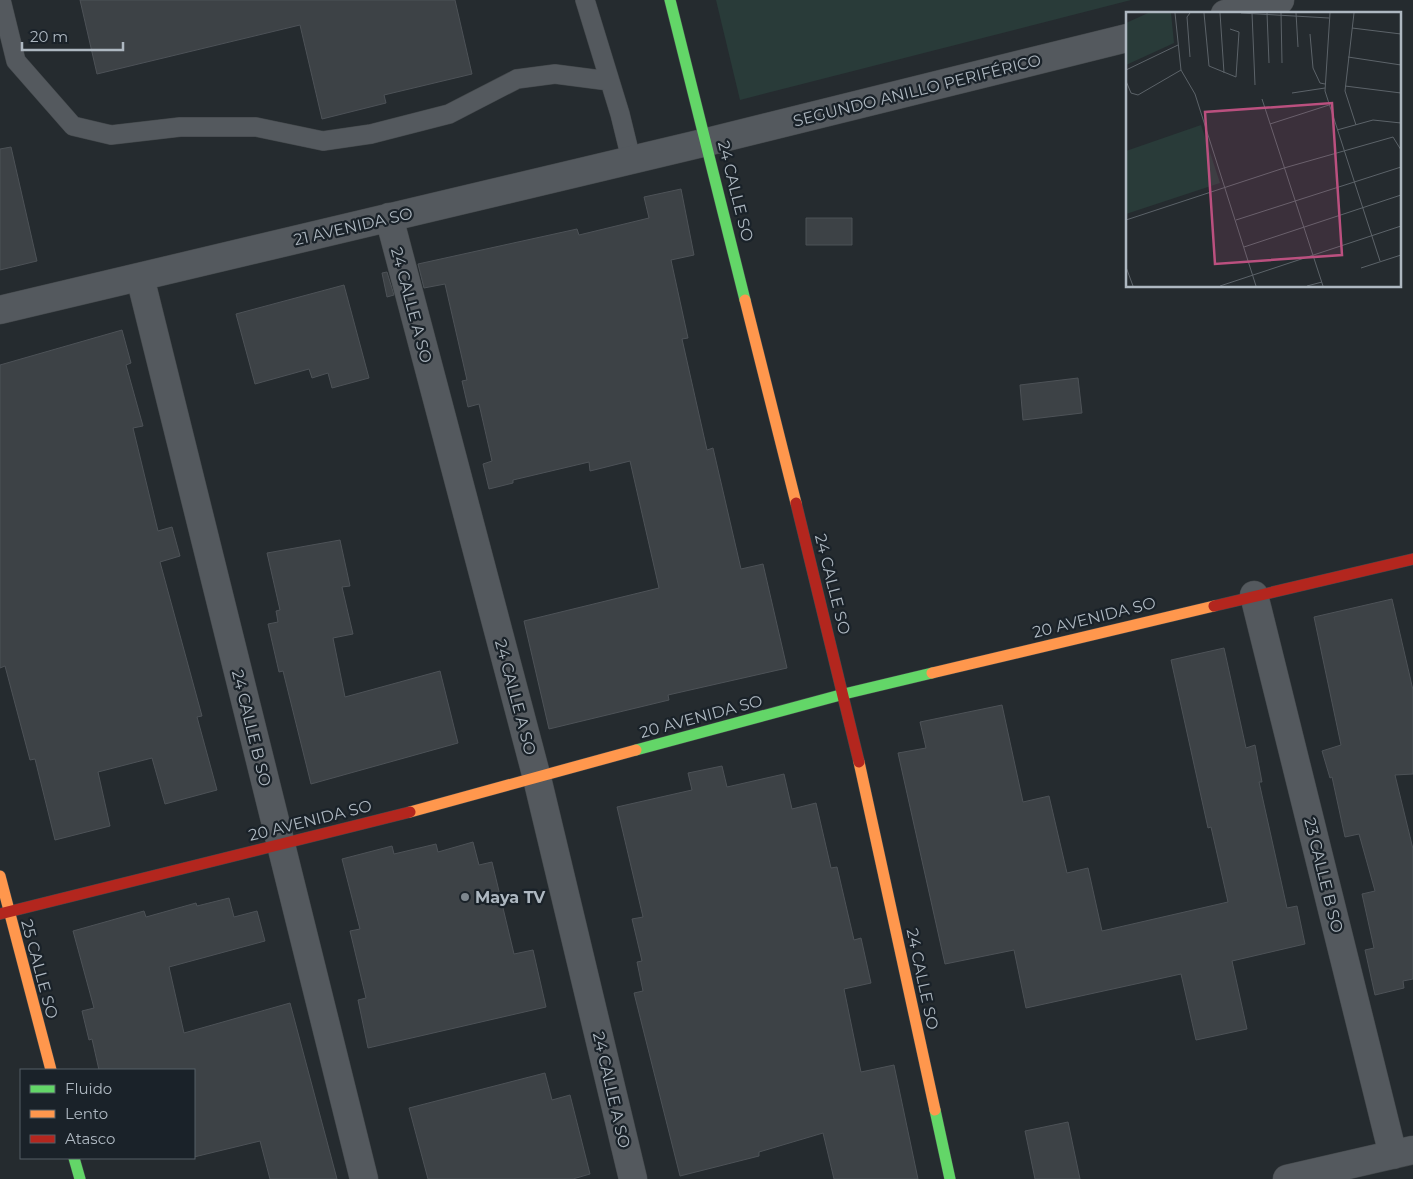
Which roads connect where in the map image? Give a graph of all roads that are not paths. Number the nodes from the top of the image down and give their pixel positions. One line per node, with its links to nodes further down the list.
1 (1, 0): 7 (lane)
2 (585, 0): 7 (lane)
3 (670, 0): 8 (street, 24 CALLE SO)
4 (1280, 0): 5 (street)
5 (1233, 12)
6 (1126, 38): 8 (street, SEGUNDO ANILLO PERIFÉRICO)
7 (609, 81): 9 (lane)
8 (707, 142): 9 (street, 21 AVENIDA SO); 15 (street, 24 CALLE SO)
9 (631, 160): 10 (street, 21 AVENIDA SO)
10 (389, 217): 11 (street, 21 AVENIDA SO); 16 (street, 24 CALLE A SO)
11 (140, 277): 12 (street, 21 AVENIDA SO); 17 (street, 24 CALLE B SO)
12 (0, 310)
13 (1413, 559): 14 (street, 20 AVENIDA SO)
14 (1254, 595): 15 (street, 20 AVENIDA SO); 21 (street, 23 CALLE B SO)
15 (844, 694): 16 (street, 20 AVENIDA SO); 26 (street, 24 CALLE SO)
16 (537, 778): 17 (street, 20 AVENIDA SO); 25 (street, 24 CALLE A SO)
17 (281, 845): 19 (street, 20 AVENIDA SO); 24 (street, 24 CALLE B SO)
18 (0, 876): 19 (street, 25 CALLE SO)
19 (4, 913): 20 (street, 25 CALLE SO)
20 (51, 1069)
21 (1403, 1152): 27 (street)
22 (74, 1159): 23 (street)
23 (80, 1179)
24 (364, 1179)
25 (633, 1179)
26 (950, 1179)
27 (1287, 1179)

